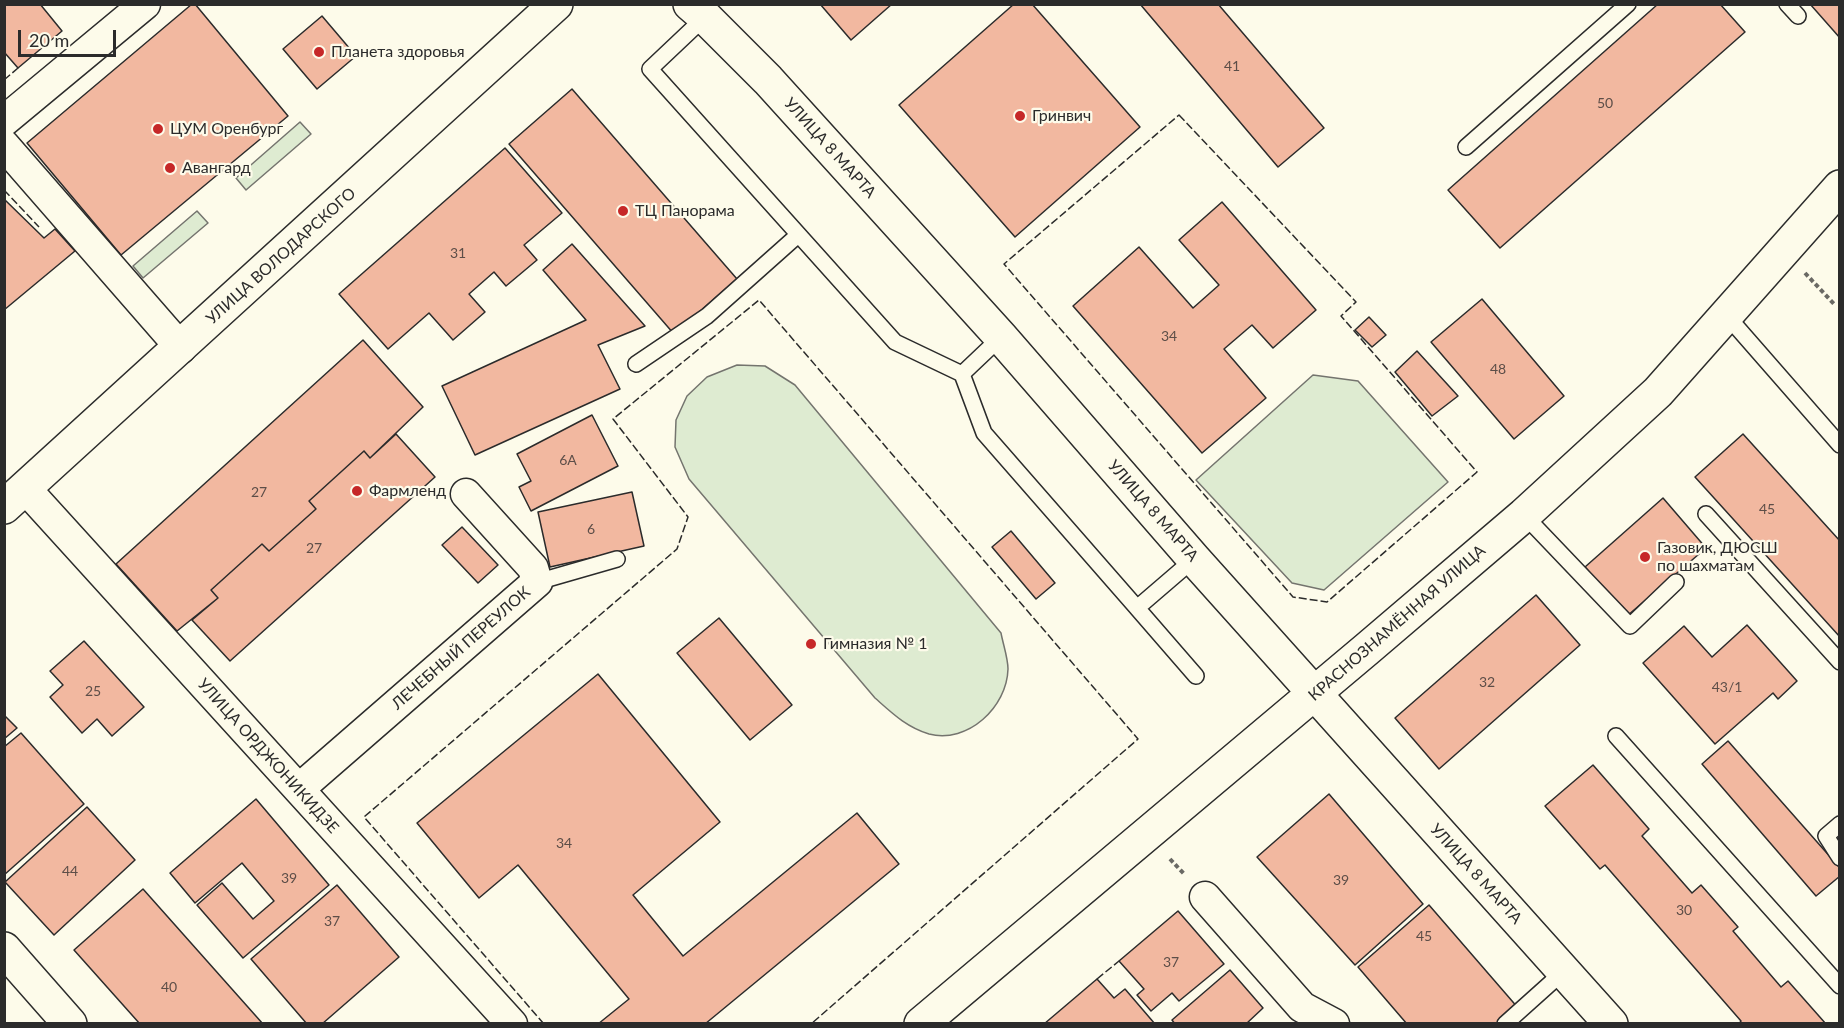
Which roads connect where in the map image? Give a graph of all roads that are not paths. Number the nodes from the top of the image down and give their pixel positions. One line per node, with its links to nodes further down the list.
1 (145, 4): 5 (street)
2 (555, 4): 12 (main road, УЛИЦА ВОЛОДАРСКОГО)
3 (1628, 4): 7 (lane)
4 (698, 10): 9 (lane); 11 (main road, УЛИЦА 8 МАРТА)
5 (4, 121)
6 (4, 145): 12 (street)
7 (1466, 147)
8 (1839, 187): 10 (main road, КРАСНОЗНАМЁННАЯ УЛИЦА)
9 (798, 235): 13 (lane); 14 (lane)
10 (1728, 317): 15 (lane); 18 (main road, КРАСНОЗНАМЁННАЯ УЛИЦА)
11 (1001, 337): 14 (lane); 21 (main road, УЛИЦА 8 МАРТА)
12 (181, 348): 17 (main road, УЛИЦА ВОЛОДАРСКОГО)
13 (636, 364)
14 (962, 374): 24 (lane)
15 (1839, 445)
16 (466, 494): 22 (street, ЛЕЧЕБНЫЙ ПЕРЕУЛОК)
17 (15, 498): 29 (street, УЛИЦА ОРДЖОНИКИДЗЕ)
18 (1524, 514): 23 (lane); 27 (main road, КРАСНОЗНАМЁННАЯ УЛИЦА)
19 (1706, 514): 25 (lane)
20 (616, 559): 22 (lane)
21 (1194, 559): 24 (lane); 27 (main road, УЛИЦА 8 МАРТА)
22 (537, 582): 29 (street, ЛЕЧЕБНЫЙ ПЕРЕУЛОК)
23 (1676, 582)
24 (1137, 608): 26 (lane)
25 (1839, 662)
26 (1196, 676)
27 (1315, 693): 34 (main road, УЛИЦА 8 МАРТА); 38 (main road, КРАСНОЗНАМЁННАЯ УЛИЦА)
28 (1616, 736): 35 (lane)
29 (299, 789): 37 (street, УЛИЦА ОРДЖОНИКИДЗЕ)
30 (1839, 824): 31 (lane)
31 (1839, 858)
32 (1205, 897): 39 (street)
33 (4, 949): 36 (main road)
34 (1563, 972): 40 (lane); 41 (main road, УЛИЦА 8 МАРТА)
35 (1839, 986)
36 (70, 1023)
37 (512, 1023)
38 (921, 1023)
39 (1334, 1023)
40 (1505, 1023)
41 (1611, 1023)

